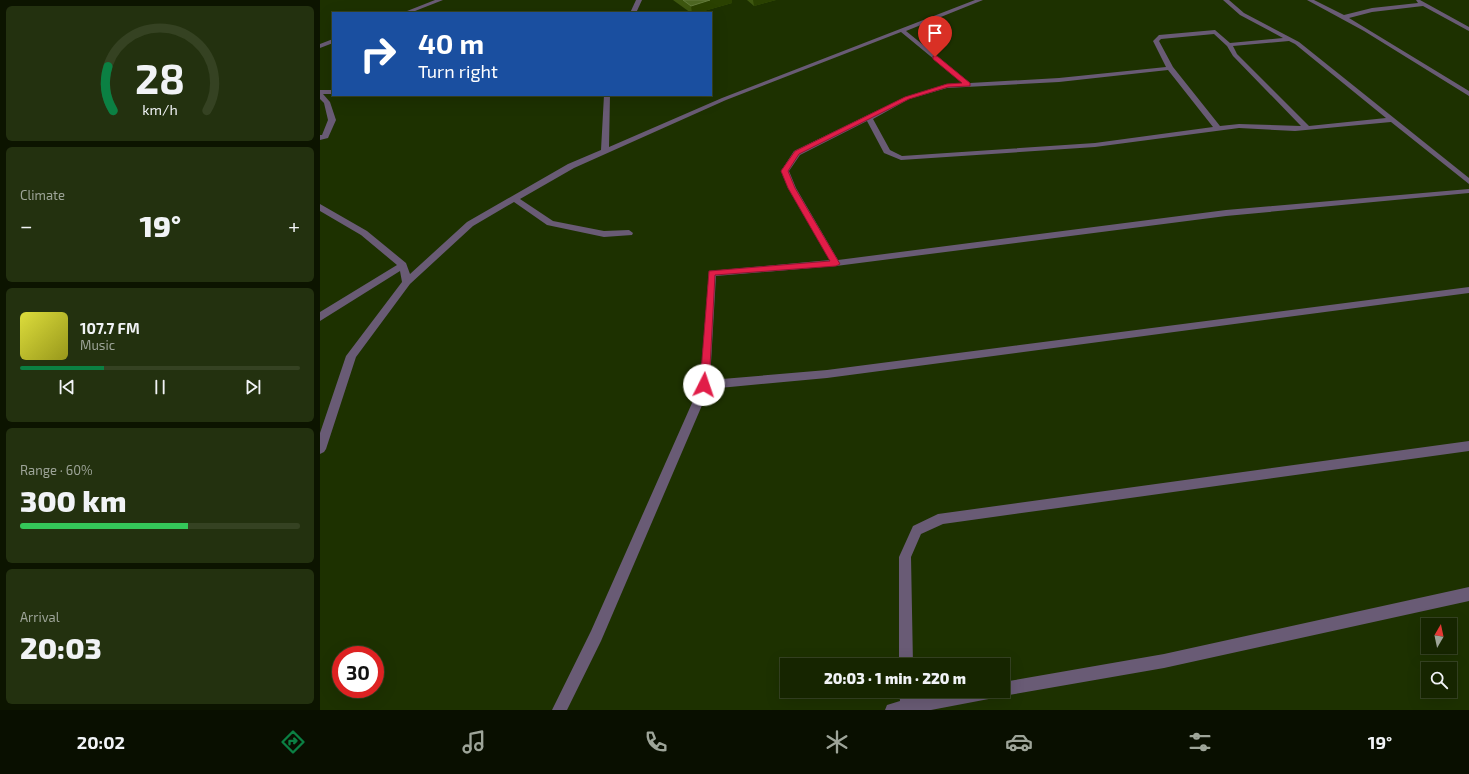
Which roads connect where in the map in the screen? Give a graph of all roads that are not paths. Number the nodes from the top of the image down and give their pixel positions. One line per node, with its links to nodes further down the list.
1 (440, 0): 8 (street)
2 (639, 0): 9 (street)
3 (980, 0): 12 (street)
4 (1226, 0): 13 (street)
5 (1310, 0): 10 (street)
6 (1416, 0): 7 (street)
7 (1424, 4): 10 (street); 11 (street)
8 (408, 12)
9 (633, 12)
10 (1344, 17): 21 (street)
11 (1469, 29)
12 (902, 30): 18 (street); 28 (street)
13 (1290, 39): 15 (street); 24 (street)
14 (332, 41): 16 (street)
15 (1229, 45): 17 (street); 25 (street)
16 (320, 46)
17 (1170, 68): 18 (street); 26 (street)
18 (968, 84): 23 (street)
19 (332, 92): 20 (street)
20 (320, 94): 27 (street)
21 (1469, 94)
22 (607, 96): 28 (street)
23 (869, 118): 26 (street); 34 (street)
24 (1392, 120): 25 (street); 29 (street)
25 (1306, 127): 26 (street)
26 (1218, 129)
27 (320, 138)
28 (605, 151): 31 (street)
29 (1469, 182)
30 (1469, 191): 34 (street)
31 (515, 199): 33 (street); 36 (street)
32 (320, 206): 35 (street)
33 (629, 233)
34 (836, 264): 39 (street)
35 (403, 265): 36 (street); 38 (street)
36 (407, 282): 41 (street)
37 (1469, 290): 39 (street)
38 (320, 317)
39 (704, 385): 48 (street)
40 (1469, 446): 43 (street)
41 (320, 449)
42 (1469, 594): 44 (street)
43 (906, 658)
44 (1010, 688)
45 (904, 698): 47 (street)
46 (958, 698): 47 (street)
47 (902, 709)
48 (559, 710)

